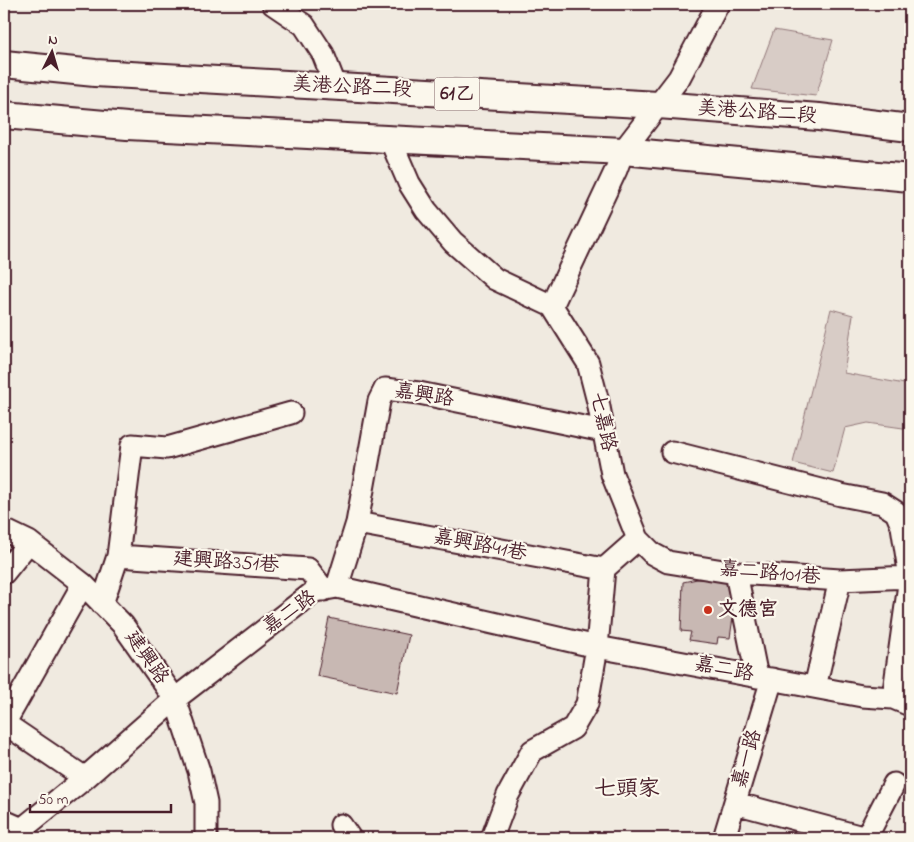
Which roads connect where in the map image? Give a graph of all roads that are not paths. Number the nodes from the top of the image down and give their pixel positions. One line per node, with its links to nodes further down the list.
1 (273, 4): 4 (street)
2 (718, 4): 5 (street)
3 (4, 64): 4 (main road, 美港公路二段 / 61乙)
4 (336, 87): 5 (main road, 美港公路二段 / 61乙)
5 (658, 105): 7 (main road, 美港公路二段 / 61乙); 9 (street)
6 (4, 115): 8 (main road)
7 (910, 128)
8 (390, 139): 9 (main road); 11 (street)
9 (622, 151): 10 (main road); 11 (street)
10 (910, 178)
11 (552, 306): 13 (street, 七嘉路)
12 (291, 413): 19 (street)
13 (603, 431): 15 (street, 嘉興路); 17 (street, 七嘉路)
14 (672, 452): 23 (street, 嘉二路)
15 (357, 523): 20 (street, 嘉興路41巷); 26 (street, 嘉興路)
16 (4, 530): 18 (street, 建興路)
17 (638, 539): 20 (street); 22 (street, 嘉二路101巷)
18 (29, 542): 21 (street); 25 (street, 建興路)
19 (118, 556): 26 (street, 建興路351巷); 27 (street)
20 (604, 569): 28 (street)
21 (4, 573)
22 (736, 573): 24 (street, 嘉二路101巷); 29 (street)
23 (910, 577): 24 (street, 嘉二路101巷); 32 (street, 嘉二路)
24 (840, 580): 30 (street)
25 (83, 584): 27 (street, 建興路); 33 (street)
26 (330, 588): 28 (street, 嘉二路); 31 (street, 嘉二路)
27 (102, 604): 31 (street, 建興路)
28 (597, 646): 29 (street, 嘉二路); 39 (street)
29 (764, 678): 30 (street, 嘉二路); 36 (street, 嘉一路)
30 (815, 687): 32 (street, 嘉二路)
31 (175, 699): 34 (street, 嘉二路); 38 (street, 建興路)
32 (902, 702)
33 (4, 724): 34 (street)
34 (85, 778): 37 (street, 嘉二路)
35 (894, 784): 36 (street)
36 (736, 803): 40 (street, 嘉一路)
37 (4, 821)
38 (206, 838)
39 (492, 838)
40 (724, 838)

